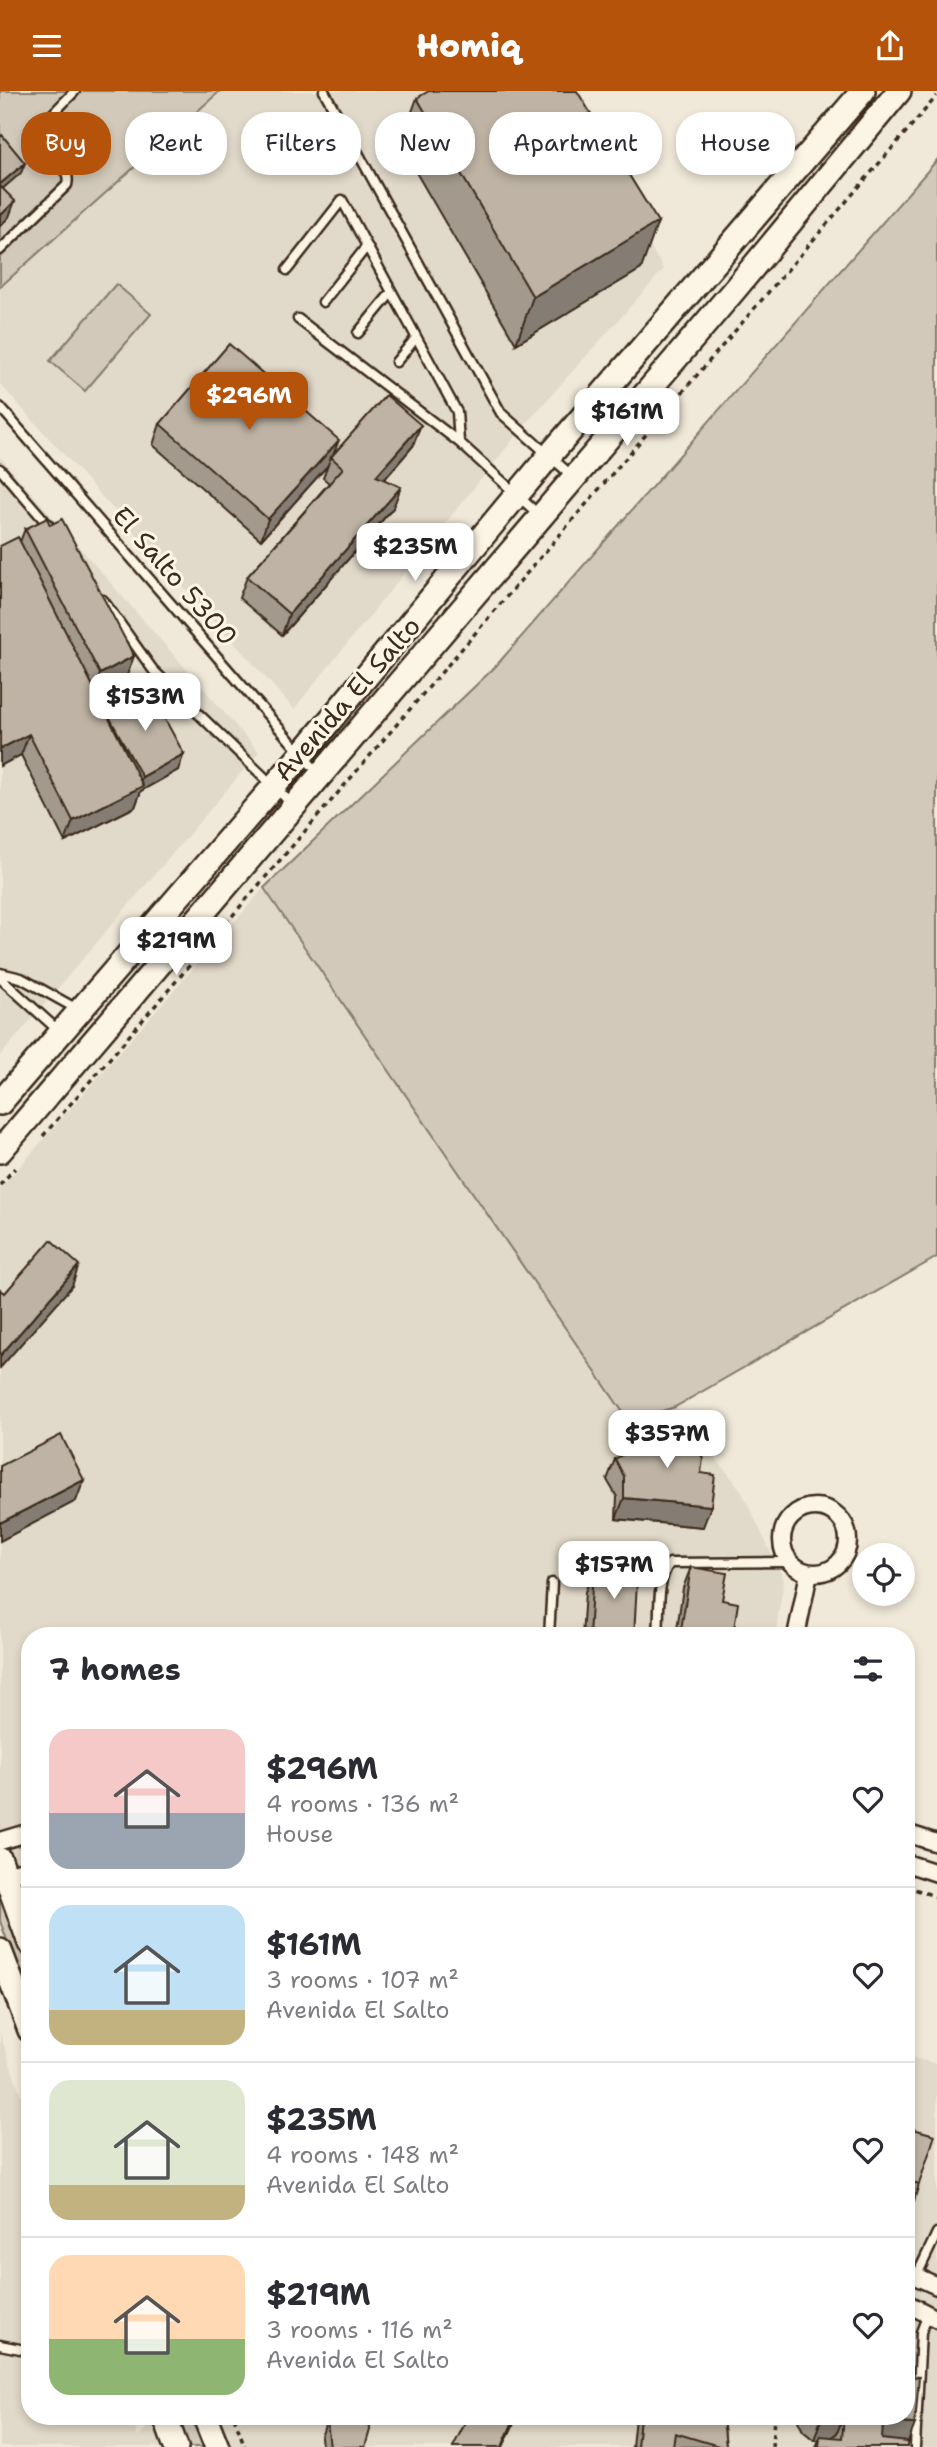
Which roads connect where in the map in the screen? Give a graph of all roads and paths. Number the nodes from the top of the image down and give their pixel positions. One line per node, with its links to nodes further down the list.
1 (75, 91): 7 (lane)
2 (324, 91): 17 (lane)
3 (863, 91): 17 (main road, Avenida El Salto)
4 (899, 91): 19 (main road, Avenida El Salto)
5 (937, 96): 32 (path)
6 (367, 246): 8 (lane); 9 (lane); 10 (lane)
7 (0, 250)
8 (287, 270)
9 (391, 293): 12 (lane); 13 (lane)
10 (323, 302)
11 (298, 319): 16 (lane)
12 (358, 333)
13 (416, 338): 14 (lane); 16 (lane)
14 (396, 362)
15 (0, 407): 24 (lane, El Salto 5300)
16 (459, 442): 20 (lane)
17 (549, 456): 19 (lane); 20 (main road, Avenida El Salto)
18 (0, 469): 22 (lane)
19 (574, 477): 21 (main road, Avenida El Salto)
20 (517, 495): 21 (lane); 24 (main road, Avenida El Salto)
21 (541, 515): 25 (main road, Avenida El Salto)
22 (58, 538)
23 (98, 593): 26 (lane)
24 (302, 754): 25 (lane, El Salto 5300); 26 (main road, Avenida El Salto)
25 (319, 774): 27 (main road, Avenida El Salto)
26 (272, 786): 27 (lane); 29 (main road, Avenida El Salto)
27 (293, 805): 33 (main road, Avenida El Salto)
28 (0, 976): 29 (lane); 30 (lane)
29 (80, 1010): 30 (main road, Avenida El Salto)
30 (61, 1033): 31 (main road, Avenida El Salto)
31 (0, 1103)
32 (36, 1144)
33 (9, 1158): 34 (path)
34 (0, 1185)
35 (789, 1562): 36 (street); 36 (street); 39 (lane)
36 (809, 1573): 40 (street)
37 (552, 1583): 38 (lane)
38 (549, 1627)
39 (659, 1627)
40 (798, 1627)
41 (21, 1835): 43 (street)
42 (915, 1836): 44 (street)
43 (0, 1841)
44 (937, 1843)
45 (915, 1866): 48 (street)
46 (21, 1869): 47 (street)
47 (2, 1871): 51 (main road)
48 (937, 1873)
49 (915, 1889): 50 (path)
50 (937, 1897)
51 (21, 1920)
52 (0, 1951): 53 (main road)
53 (21, 2006)
54 (937, 2233): 55 (lane)
55 (921, 2279): 56 (street)
56 (921, 2310): 67 (lane)
57 (0, 2346): 58 (lane)
58 (21, 2350)
59 (168, 2425): 63 (main road)
60 (208, 2425): 64 (main road)
61 (237, 2425): 65 (path)
62 (773, 2425): 66 (path)
63 (176, 2447)
64 (216, 2447)
65 (245, 2447)
66 (772, 2447)
67 (915, 2447)

